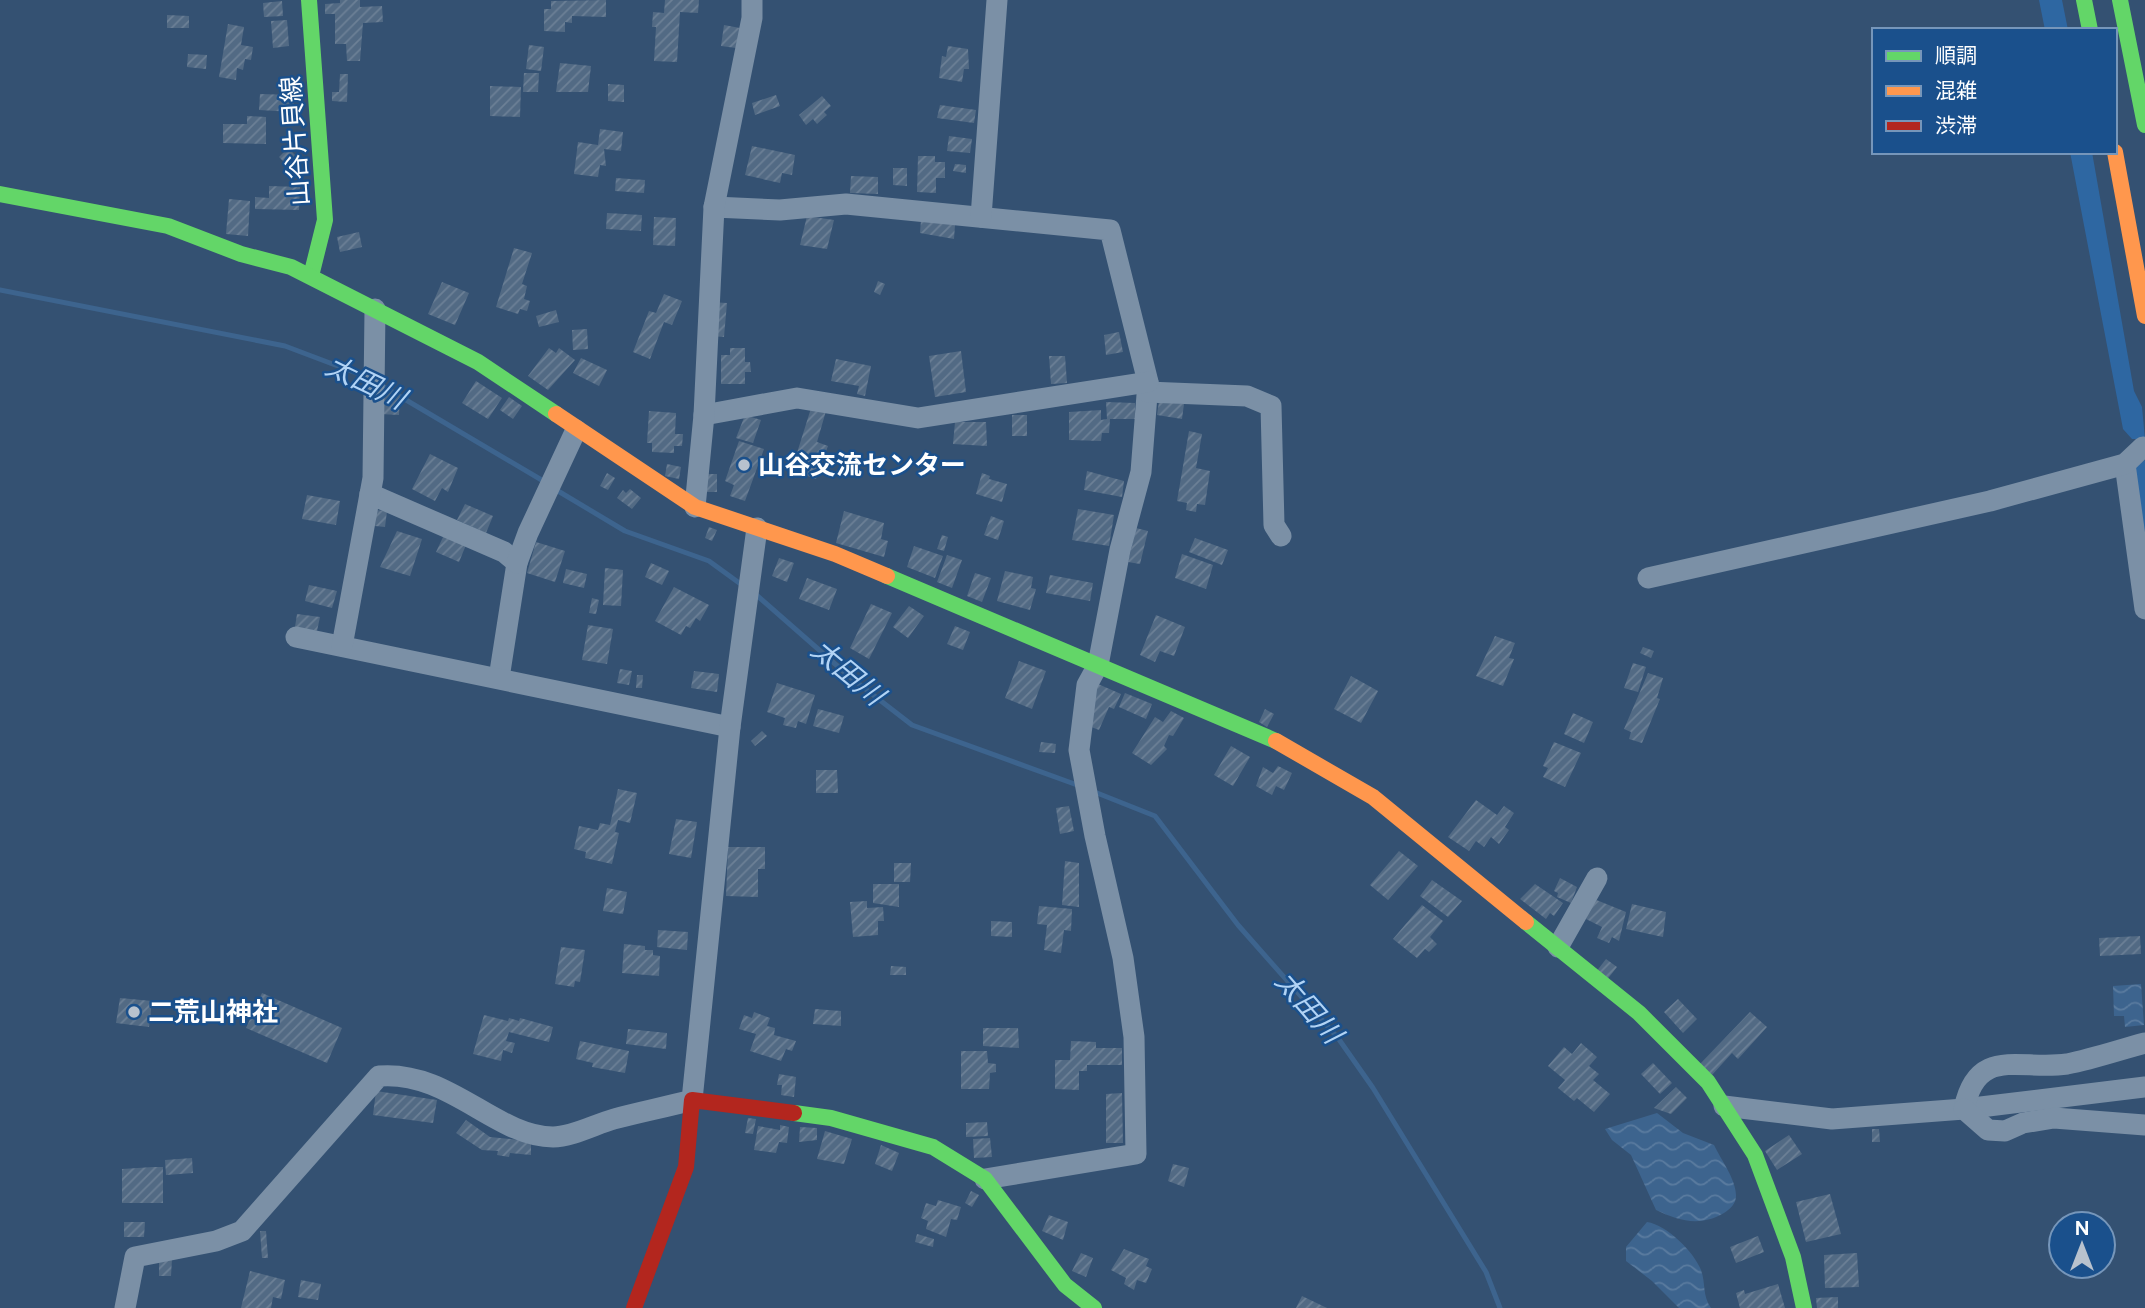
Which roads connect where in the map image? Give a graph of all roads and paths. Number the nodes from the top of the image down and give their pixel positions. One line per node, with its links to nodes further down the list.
1 (309, 0): 12 (main road, 山谷片貝線)
2 (752, 0): 10 (street)
3 (997, 0): 11 (street)
4 (2084, 0): 6 (main road)
5 (2120, 0): 7 (main road)
6 (2090, 28)
7 (2145, 125)
8 (2115, 154): 14 (main road)
9 (0, 194): 12 (main road)
10 (714, 207): 11 (street); 16 (street)
11 (981, 217): 15 (street)
12 (311, 276): 13 (main road)
13 (375, 309): 17 (main road); 20 (street)
14 (2145, 316)
15 (1147, 387): 16 (street); 23 (street); 29 (street)
16 (704, 415): 21 (street)
17 (576, 430): 21 (main road); 24 (street)
18 (2143, 447): 19 (street)
19 (2125, 464): 25 (street); 26 (street)
20 (370, 494): 24 (street); 28 (street)
21 (695, 507): 22 (main road)
22 (757, 528): 29 (main road); 31 (street)
23 (1281, 536)
24 (517, 563): 30 (street)
25 (1648, 578)
26 (2145, 609)
27 (296, 637): 28 (street)
28 (342, 646): 30 (street)
29 (1098, 665): 33 (main road); 40 (street)
30 (499, 678): 31 (street)
31 (730, 727): 36 (street)
32 (1597, 878): 33 (street)
33 (1558, 947): 37 (main road)
34 (2145, 1043): 38 (street)
35 (2145, 1087): 38 (street)
36 (692, 1100): 40 (main road); 41 (street); 42 (main road)
37 (1724, 1106): 38 (street); 44 (main road)
38 (1964, 1109): 39 (street)
39 (2145, 1125)
40 (985, 1179): 43 (main road)
41 (125, 1308)
42 (634, 1308)
43 (1094, 1308)
44 (1804, 1308)

